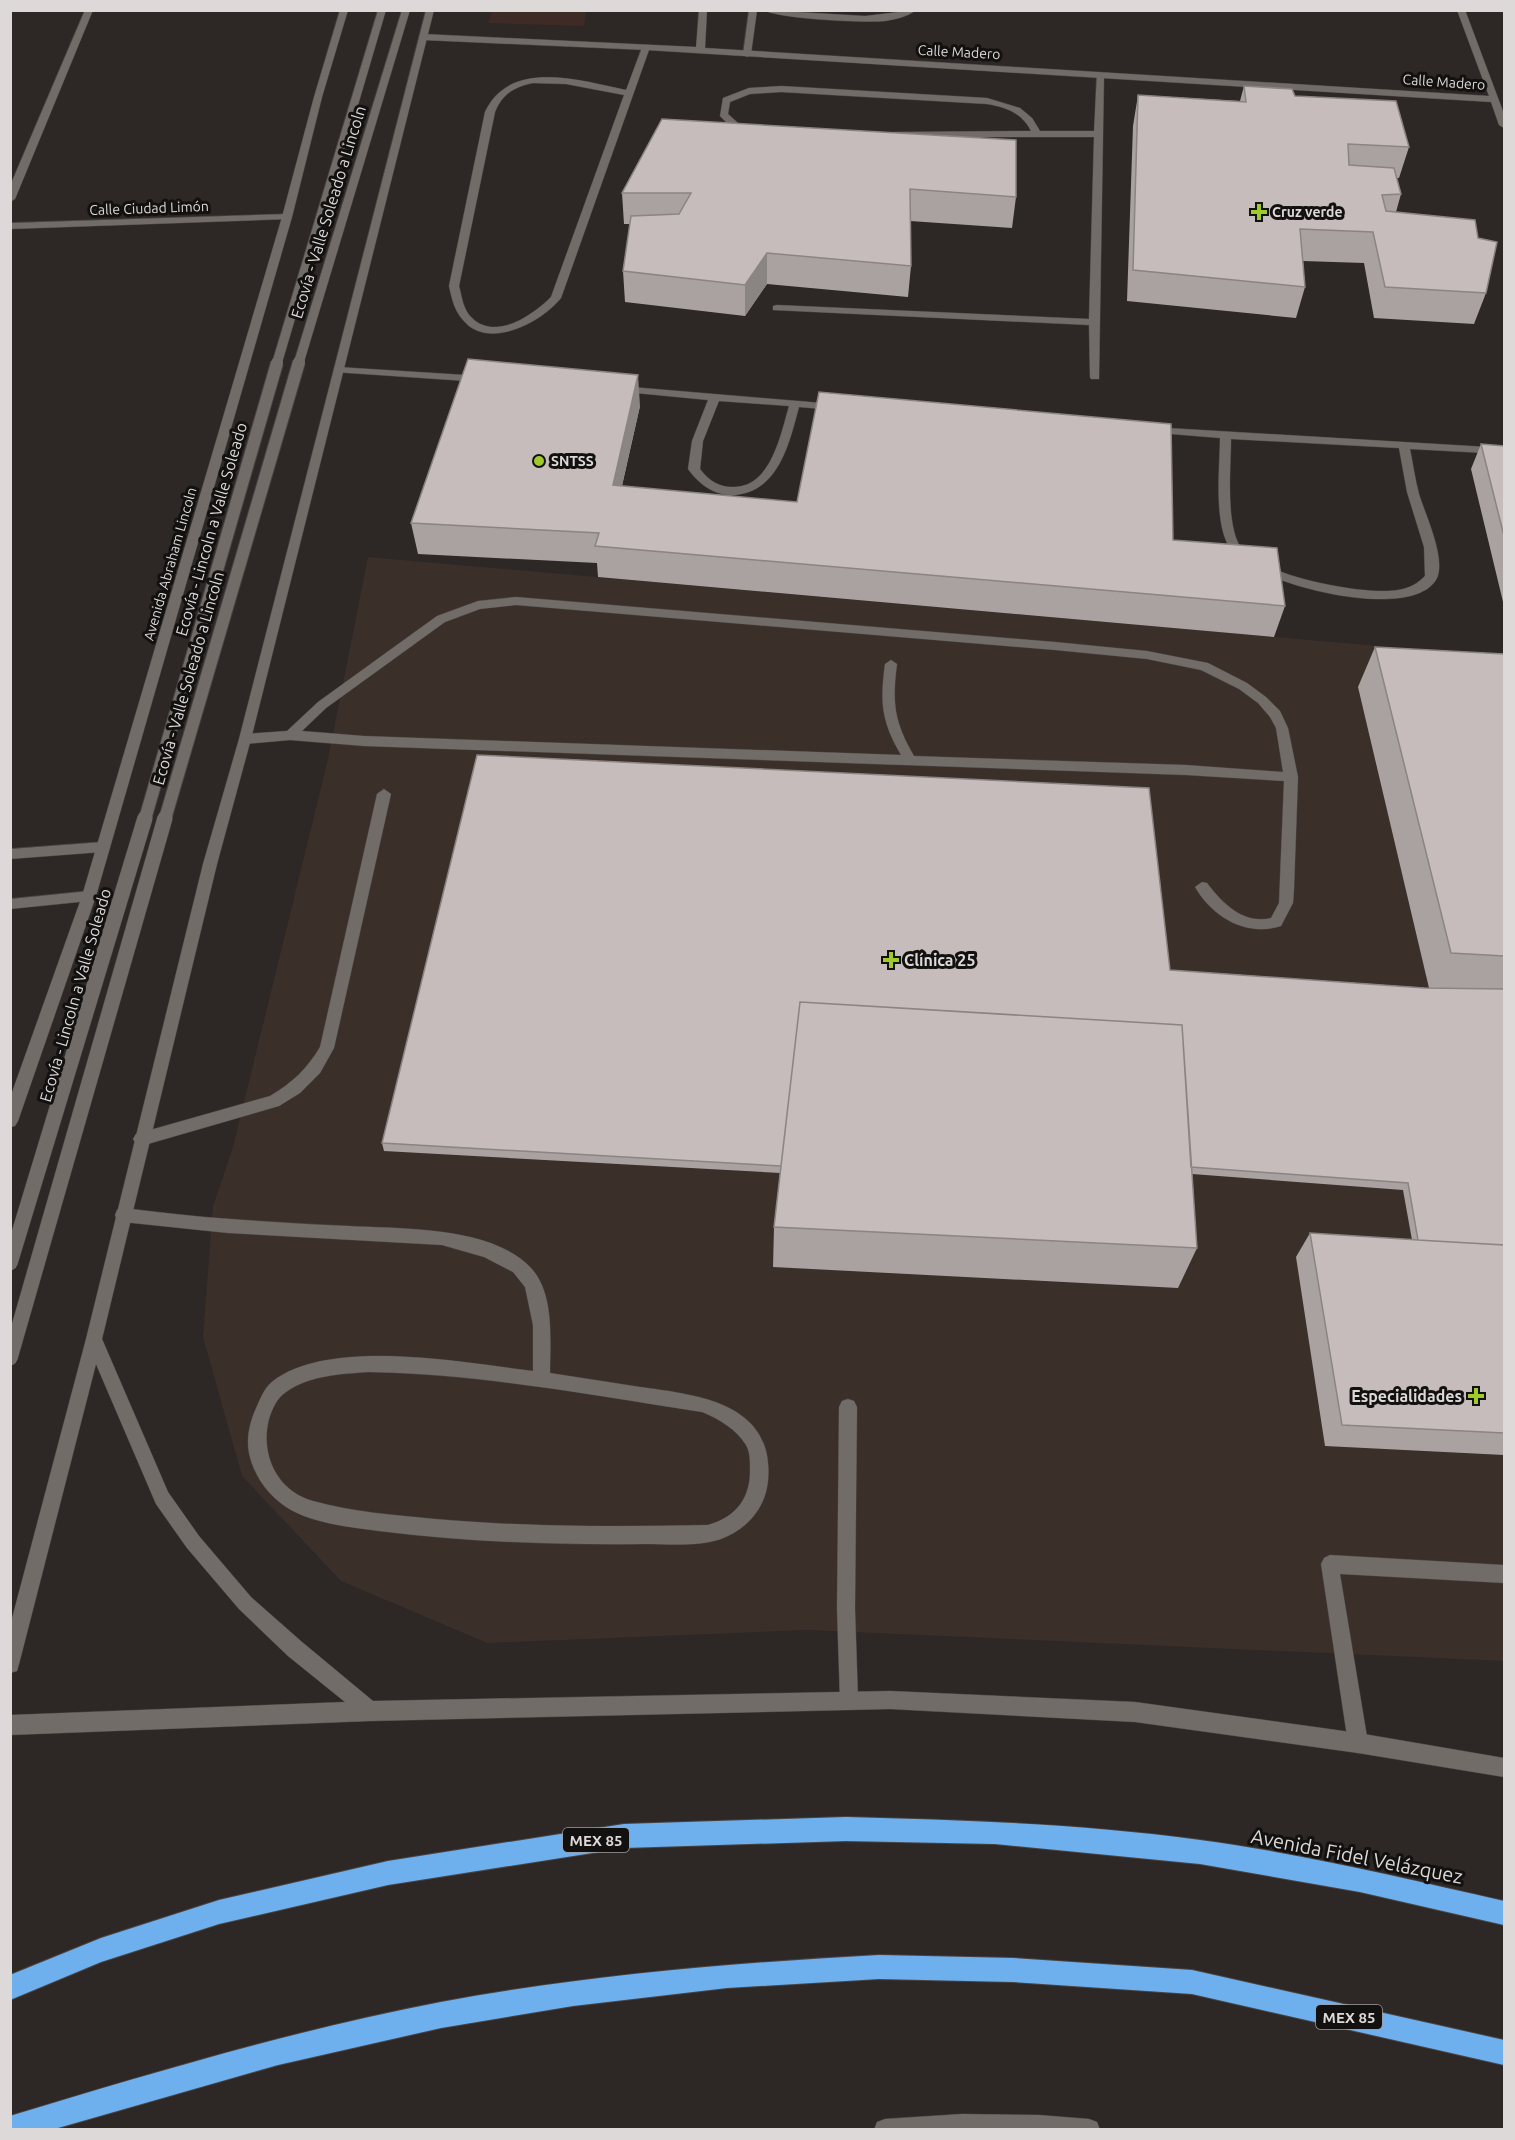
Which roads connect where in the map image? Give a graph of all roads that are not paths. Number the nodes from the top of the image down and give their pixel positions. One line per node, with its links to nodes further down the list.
1 (89, 10): 23 (main road)
2 (344, 10): 24 (main road, Avenida Abraham Lincoln)
3 (382, 10): 53 (main road, Ecovía - Lincoln a Valle Soleado, bridge)
4 (406, 10): 55 (main road, Ecovía - Valle Soleado a Lincoln, bridge)
5 (430, 10): 11 (main road)
6 (703, 10): 13 (main road)
7 (753, 10): 14 (main road)
8 (767, 10): 9 (main road)
9 (912, 10)
10 (1461, 10): 17 (main road)
11 (423, 37): 12 (main road, Calle Madero); 28 (main road)
12 (646, 47): 13 (main road, Calle Madero); 16 (main road)
13 (700, 51): 14 (main road, Calle Madero)
14 (747, 54): 15 (main road, Calle Madero)
15 (1100, 74): 17 (main road, Calle Madero); 22 (main road)
16 (628, 93): 16 (main road)
17 (1493, 99): 18 (main road)
18 (1504, 125)
19 (760, 134): 21 (main road)
20 (882, 134): 21 (main road)
21 (1037, 134): 22 (main road)
22 (1100, 134): 27 (main road)
23 (10, 198)
24 (287, 217): 25 (main road, Calle Ciudad Limón); 45 (main road, Avenida Abraham Lincoln)
25 (10, 226)
26 (777, 308): 27 (main road)
27 (1094, 322): 29 (main road)
28 (338, 370): 30 (main road); 41 (main road)
29 (1095, 377)
30 (490, 380)
31 (608, 388): 32 (main road)
32 (715, 398): 33 (main road); 33 (main road)
33 (795, 403): 34 (main road)
34 (842, 407)
35 (1137, 429): 36 (main road)
36 (1225, 435): 37 (main road); 37 (main road)
37 (1404, 447): 38 (main road)
38 (1504, 451)
39 (891, 664): 42 (main road)
40 (290, 735): 41 (main road); 42 (main road); 43 (main road)
41 (245, 738): 51 (main road)
42 (910, 762): 43 (main road)
43 (1291, 777): 47 (main road)
44 (384, 794): 51 (main road)
45 (102, 847): 46 (main road); 48 (main road, Avenida Abraham Lincoln)
46 (10, 854)
47 (1202, 887)
48 (89, 896): 49 (main road); 50 (main road, Avenida Abraham Lincoln)
49 (10, 904)
50 (10, 1121)
51 (141, 1139): 52 (main road)
52 (123, 1215): 54 (main road); 56 (main road)
53 (10, 1263)
54 (94, 1339): 59 (main road); 61 (main road)
55 (10, 1358)
56 (542, 1380): 56 (main road)
57 (848, 1407): 60 (main road)
58 (1504, 1574): 63 (main road)
59 (10, 1664)
60 (849, 1700): 61 (main road); 63 (main road)
61 (370, 1711): 62 (main road)
62 (10, 1725)
63 (1358, 1743): 64 (main road)
64 (1504, 1768)
65 (1504, 1913): 66 (highway, Avenida Fidel Velázquez / MEX 85)
66 (10, 1988)
67 (1504, 2053): 68 (highway, MEX 85)
68 (10, 2129)
69 (885, 2130): 70 (main road)
70 (1089, 2130)

